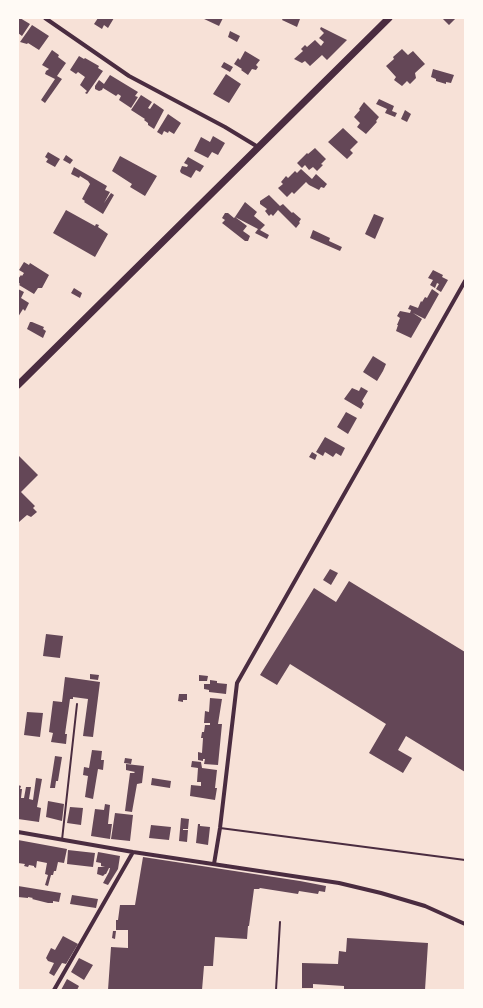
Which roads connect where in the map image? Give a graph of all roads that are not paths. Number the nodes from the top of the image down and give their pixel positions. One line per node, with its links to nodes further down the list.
1 (45, 18): 3 (street)
2 (390, 18): 3 (main road)
3 (259, 148): 5 (main road)
4 (465, 281): 7 (street)
5 (18, 385)
6 (77, 704): 9 (lane)
7 (220, 828): 11 (lane); 12 (street)
8 (18, 832): 9 (street)
9 (62, 840): 10 (street)
10 (133, 852): 12 (street); 15 (street)
11 (465, 860)
12 (214, 864): 14 (street)
13 (280, 922): 16 (lane)
14 (465, 924)
15 (54, 990)
16 (276, 990)

